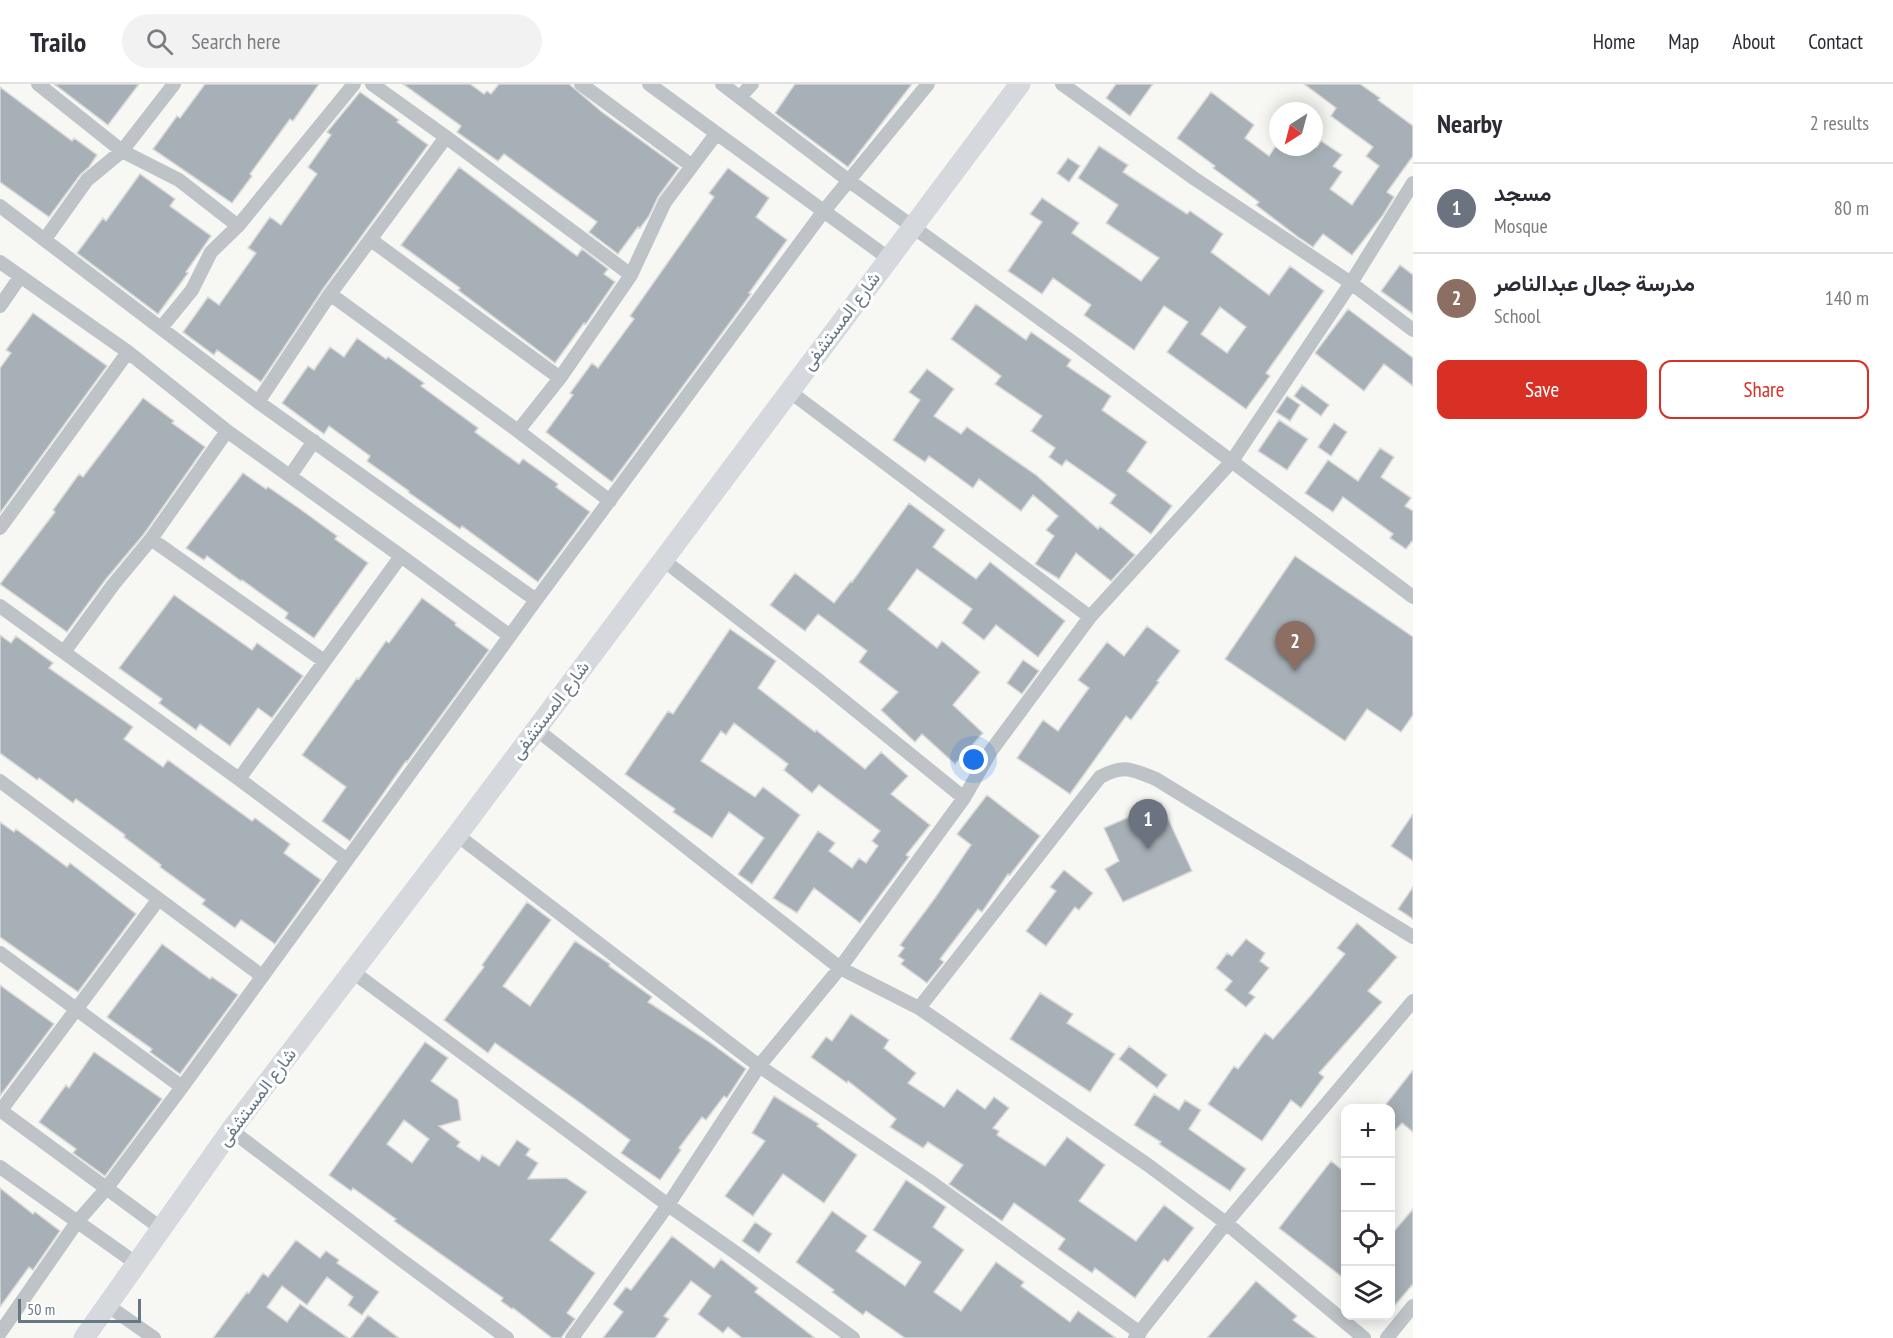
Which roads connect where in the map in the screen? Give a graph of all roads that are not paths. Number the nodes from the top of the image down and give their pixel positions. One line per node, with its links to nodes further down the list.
1 (38, 84): 15 (street)
2 (174, 84): 15 (street)
3 (354, 84): 21 (street)
4 (372, 84): 14 (street)
5 (581, 84): 16 (street)
6 (649, 84): 13 (street)
7 (722, 84): 12 (street)
8 (752, 84): 12 (street)
9 (928, 84): 17 (street)
10 (1020, 84): 22 (highway, شارع المستشفى)
11 (1062, 84): 29 (street)
12 (740, 97): 17 (street)
13 (717, 134): 16 (street); 20 (street)
14 (446, 136): 24 (street); 27 (street)
15 (123, 151): 21 (street); 23 (street)
16 (692, 166): 27 (street)
17 (848, 180): 20 (street); 22 (street)
18 (1413, 183): 29 (street)
19 (0, 206): 23 (street)
20 (824, 212): 25 (street); 43 (street)
21 (238, 226): 32 (street)
22 (913, 226): 25 (highway, شارع المستشفى); 41 (street)
23 (45, 239): 32 (street)
24 (371, 240): 30 (street); 35 (street)
25 (888, 258): 36 (highway, شارع المستشفى)
26 (0, 262): 28 (street)
27 (631, 275): 35 (street)
28 (20, 277): 31 (street); 34 (street)
29 (1351, 283): 33 (street); 41 (street)
30 (330, 294): 37 (street); 39 (street)
31 (0, 306)
32 (161, 328): 37 (street)
33 (1413, 330)
34 (128, 352): 38 (street); 44 (street)
35 (560, 378): 39 (street)
36 (789, 391): 47 (highway, شارع المستشفى); 51 (street)
37 (258, 402): 40 (street)
38 (227, 431): 42 (street); 45 (street)
39 (518, 431): 43 (street)
40 (314, 441): 42 (street); 49 (street)
41 (1232, 461): 48 (street); 51 (street)
42 (290, 476): 46 (street)
43 (610, 501): 49 (street)
44 (0, 528)
45 (151, 539): 53 (street); 54 (street)
46 (401, 556): 52 (street); 54 (street)
47 (662, 559): 55 (highway, شارع المستشفى); 58 (street)
48 (1413, 597)
49 (536, 600): 52 (street)
50 (0, 606): 53 (street)
51 (1090, 617): 58 (street)
52 (510, 636): 60 (street)
53 (64, 652): 56 (street)
54 (324, 661): 56 (street)
55 (536, 729): 59 (highway, شارع المستشفى); 64 (street)
56 (239, 779): 60 (street)
57 (0, 781): 61 (street)
58 (964, 798): 64 (street)
59 (457, 835): 65 (highway, شارع المستشفى); 70 (street)
60 (347, 860): 66 (street)
61 (158, 900): 66 (street); 69 (street)
62 (1413, 937): 68 (street)
63 (0, 953): 69 (street)
64 (840, 968): 68 (street); 70 (street)
65 (353, 972): 73 (highway, شارع المستشفى); 76 (street)
66 (262, 976): 71 (street)
67 (1413, 1001): 78 (street)
68 (920, 1008): 78 (street)
69 (76, 1010): 71 (street); 72 (street)
70 (759, 1066): 76 (street); 84 (street)
71 (182, 1087): 75 (street)
72 (0, 1110): 75 (street)
73 (231, 1130): 79 (highway, شارع المستشفى); 87 (street)
74 (0, 1167): 77 (street)
75 (106, 1189): 77 (street); 79 (street)
76 (668, 1205): 88 (street); 89 (street)
77 (77, 1222): 80 (street); 83 (street)
78 (1226, 1223): 84 (street); 90 (street)
79 (162, 1229): 80 (highway, شارع المستشفى)
80 (137, 1264): 81 (highway, شارع المستشفى)
81 (107, 1305): 85 (highway, شارع المستشفى); 86 (street)
82 (1413, 1306): 91 (street)
83 (1, 1330)
84 (1137, 1335)
85 (84, 1338)
86 (154, 1338)
87 (507, 1338)
88 (572, 1338)
89 (853, 1338)
90 (1364, 1338)
91 (1387, 1338)

